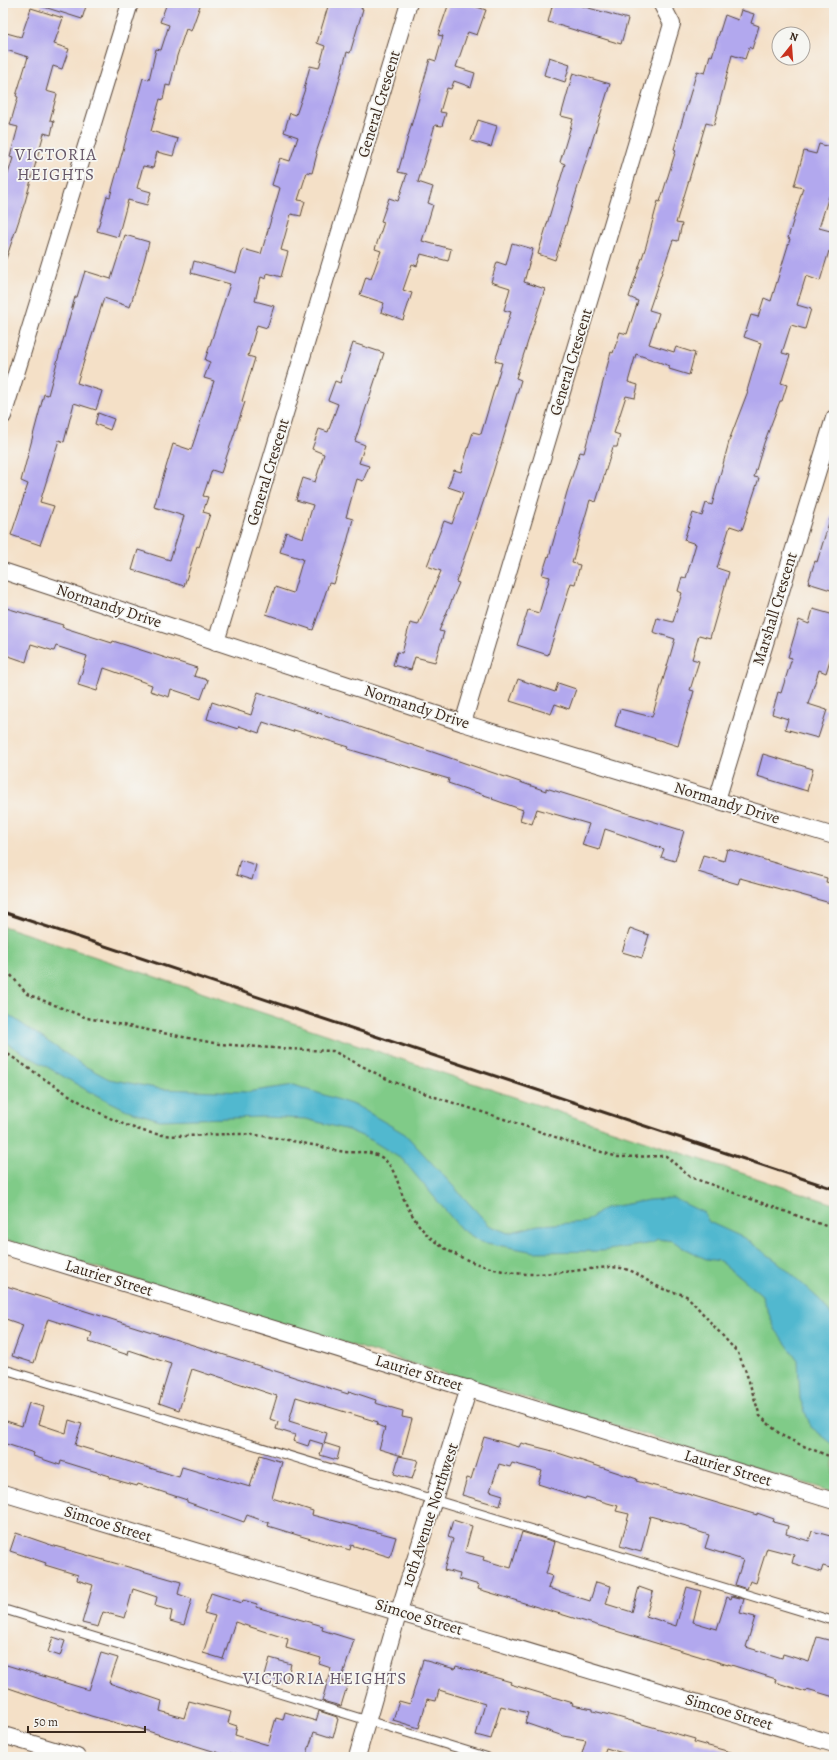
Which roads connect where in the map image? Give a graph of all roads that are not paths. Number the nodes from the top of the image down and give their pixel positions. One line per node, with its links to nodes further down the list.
1 (130, 3): 4 (street)
2 (409, 3): 7 (street, General Crescent)
3 (661, 3): 8 (street, General Crescent)
4 (3, 416)
5 (834, 418): 9 (street, Marshall Crescent)
6 (3, 571): 7 (street, Normandy Drive)
7 (216, 642): 8 (street, Normandy Drive)
8 (463, 723): 9 (street, Normandy Drive)
9 (717, 800): 10 (street, Normandy Drive)
10 (834, 836)
11 (3, 1246): 13 (street, Laurier Street)
12 (3, 1369): 15 (lane)
13 (469, 1388): 15 (street, 10th Avenue Northwest); 16 (street, Laurier Street)
14 (3, 1493): 18 (street, Simcoe Street)
15 (435, 1500): 18 (street, 10th Avenue Northwest); 19 (lane)
16 (834, 1501)
17 (3, 1609): 20 (lane)
18 (399, 1611): 20 (street, 10th Avenue Northwest); 22 (street, Simcoe Street)
19 (834, 1621)
20 (368, 1720): 24 (street, 10th Avenue Northwest); 25 (lane)
21 (3, 1735): 23 (street)
22 (834, 1744)
23 (77, 1757)
24 (357, 1757)
25 (487, 1757)

